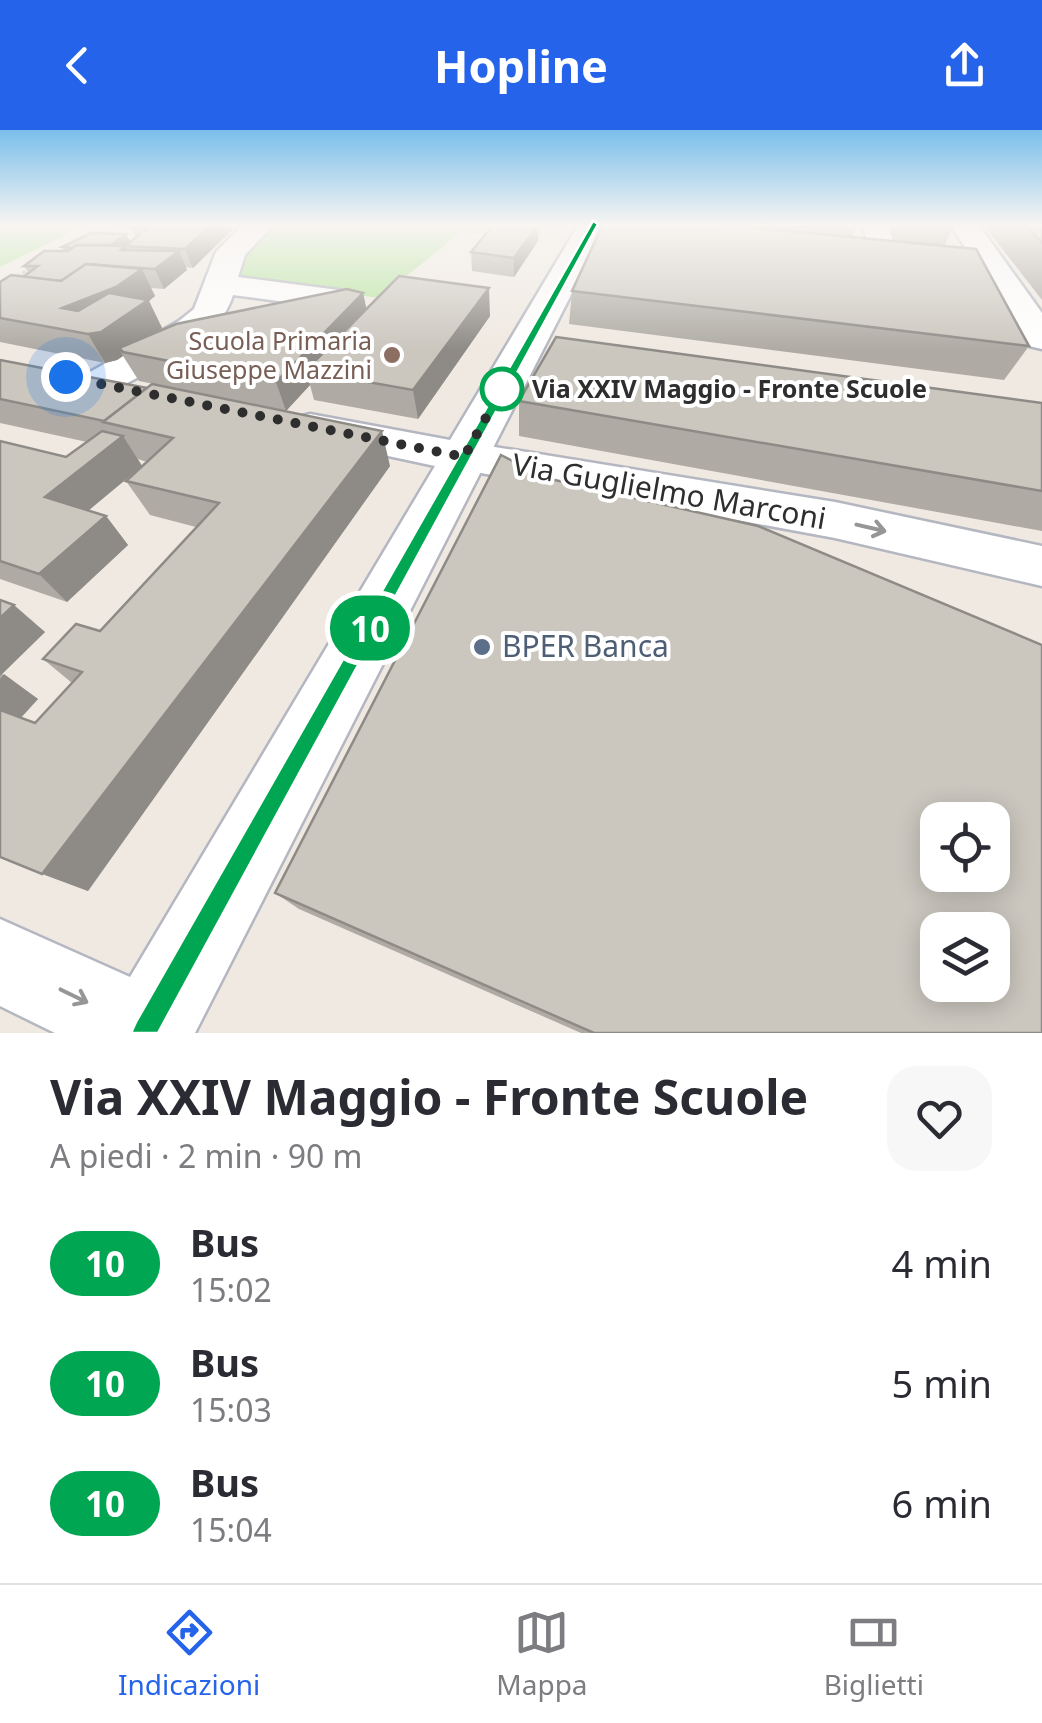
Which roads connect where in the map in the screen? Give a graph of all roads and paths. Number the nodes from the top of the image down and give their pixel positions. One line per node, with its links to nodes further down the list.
1 (226, 266): 6 (street)
2 (574, 266): 10 (street)
3 (986, 266): 5 (street)
4 (34, 267): 7 (path)
5 (993, 267): 9 (street)
6 (220, 284): 8 (street); 8 (street)
7 (0, 286)
8 (192, 329): 12 (street)
9 (1042, 338)
10 (528, 341): 11 (street); 14 (street)
11 (569, 346)
12 (156, 395)
13 (268, 418): 14 (street, Via Guglielmo Marconi)
14 (464, 457): 15 (street, Via Guglielmo Marconi, one-way to 15); 17 (street)
15 (1042, 566)
16 (0, 961): 17 (street, one-way to 17)
17 (149, 1032)

